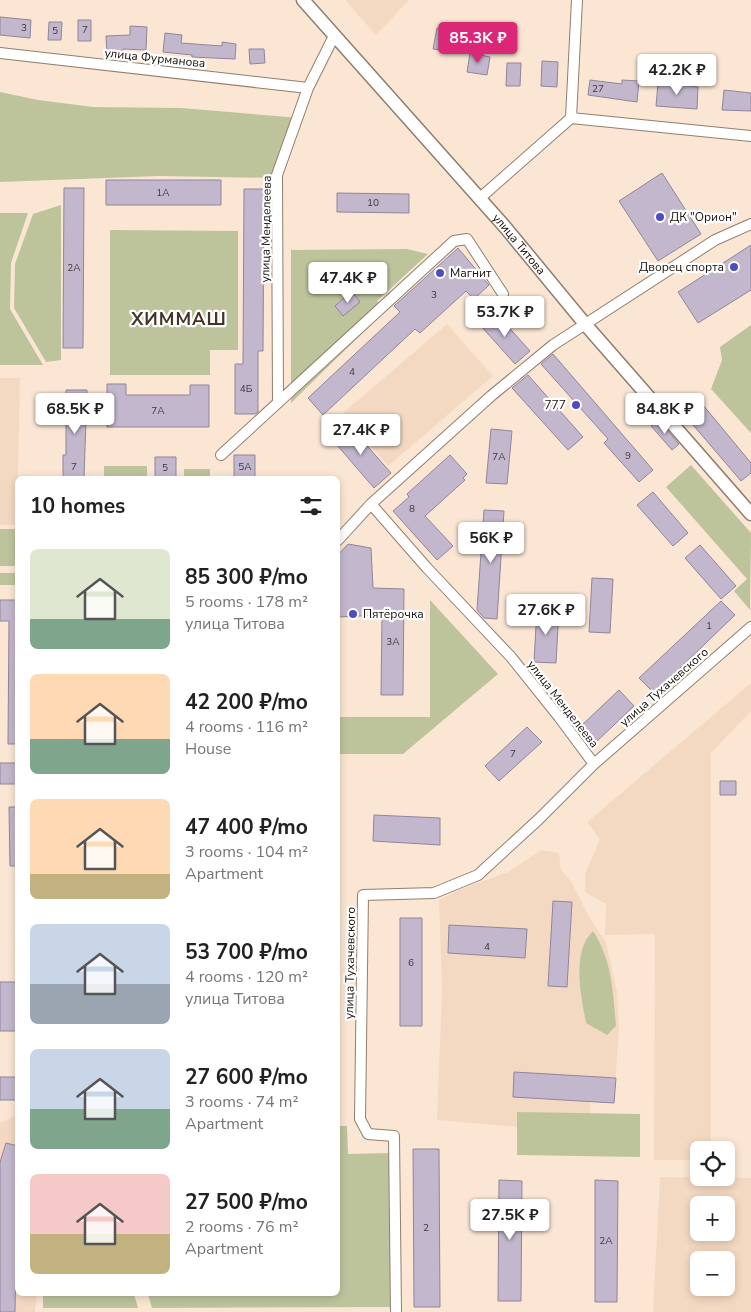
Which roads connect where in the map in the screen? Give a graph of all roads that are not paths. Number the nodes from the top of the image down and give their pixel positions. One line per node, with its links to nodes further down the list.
1 (303, 0): 3 (street, улица Титова)
2 (577, 0): 6 (street)
3 (334, 36): 5 (street, улица Менделеева); 8 (street, улица Титова)
4 (0, 53): 5 (street, улица Фурманова)
5 (308, 88): 12 (street, улица Менделеева)
6 (571, 118): 7 (street); 8 (street)
7 (751, 136)
8 (480, 198): 11 (street, улица Титова)
9 (751, 224): 11 (street)
10 (504, 294): 12 (street)
11 (585, 324): 14 (street); 15 (street, улица Титова)
12 (278, 403): 13 (street)
13 (221, 455)
14 (371, 504): 16 (street); 18 (street, улица Менделеева)
15 (751, 514)
16 (340, 538)
17 (751, 627): 18 (street, улица Тухачевского)
18 (594, 764): 19 (street, улица Тухачевского)
19 (396, 1312)

